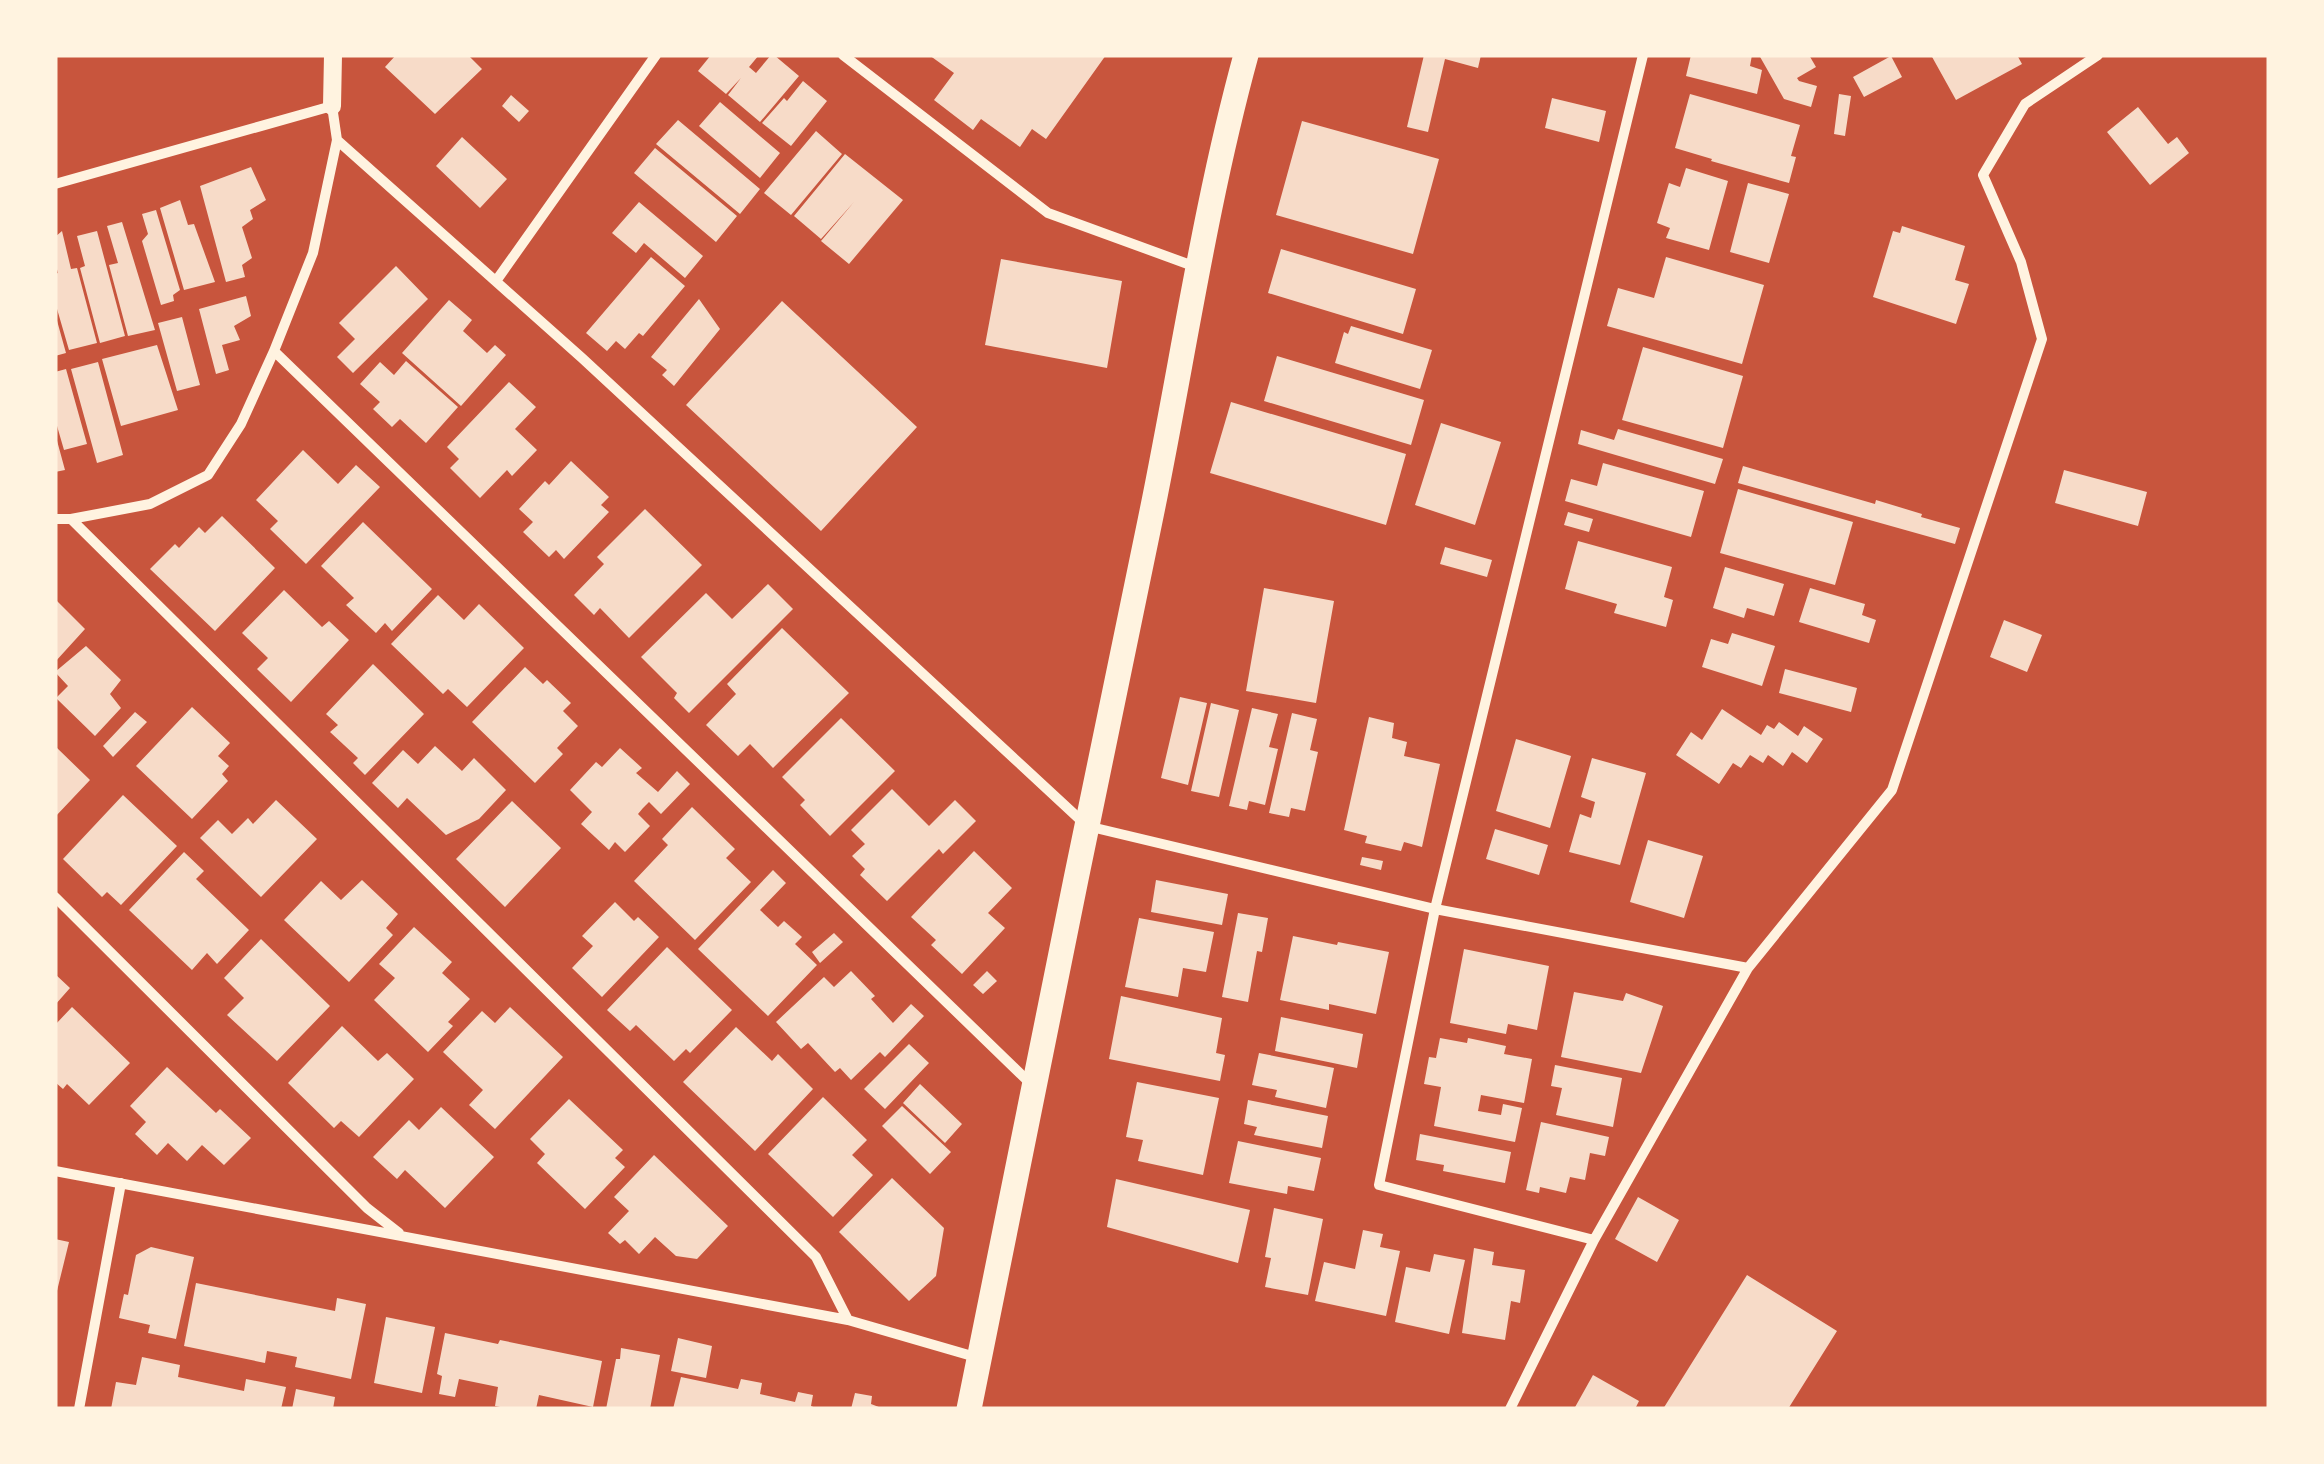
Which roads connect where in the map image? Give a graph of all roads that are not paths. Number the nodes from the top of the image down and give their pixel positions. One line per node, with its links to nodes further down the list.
1 (333, 55): 7 (street)
2 (656, 55): 11 (street)
3 (843, 55): 10 (street)
4 (1246, 55): 10 (main road)
5 (1643, 55): 17 (street)
6 (2098, 55): 18 (street)
7 (332, 106): 8 (street); 9 (street)
8 (338, 140): 11 (street); 12 (street)
9 (55, 184)
10 (1197, 268): 15 (main road)
11 (496, 281): 15 (street)
12 (274, 351): 13 (street); 19 (street)
13 (71, 518): 14 (street); 24 (street)
14 (55, 519)
15 (1087, 826): 17 (street); 19 (main road)
16 (55, 897): 22 (street)
17 (1435, 909): 18 (street); 23 (street)
18 (1748, 968): 23 (street)
19 (1033, 1086): 25 (main road)
20 (55, 1171): 21 (street)
21 (121, 1184): 22 (street); 26 (street)
22 (404, 1236): 24 (street)
23 (1594, 1240): 28 (street)
24 (848, 1320): 25 (street)
25 (979, 1358): 27 (main road)
26 (79, 1409)
27 (969, 1409)
28 (1510, 1409)

